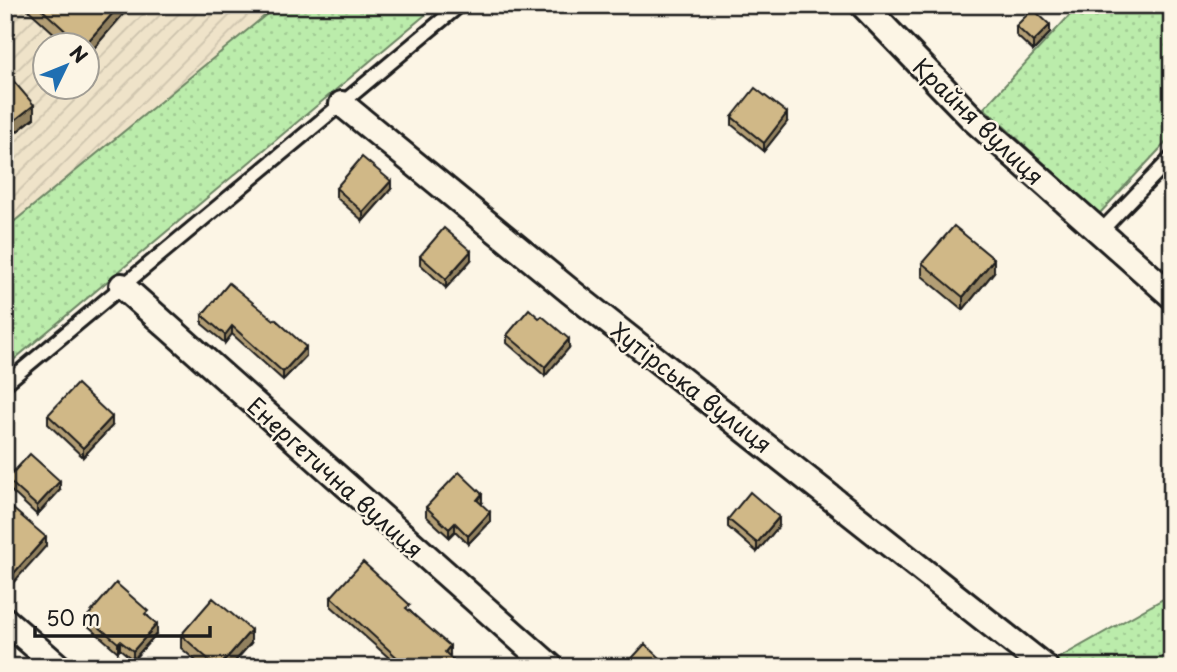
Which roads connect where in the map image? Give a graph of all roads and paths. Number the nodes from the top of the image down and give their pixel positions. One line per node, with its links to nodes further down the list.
1 (460, 5): 3 (lane)
2 (863, 5): 5 (street, Крайня вулиця)
3 (342, 104): 6 (lane); 12 (street, Хутірська вулиця)
4 (1172, 157): 5 (lane)
5 (1099, 233): 7 (street, Крайня вулиця)
6 (122, 286): 8 (lane); 11 (street, Енергетична вулиця)
7 (1172, 296)
8 (5, 384)
9 (5, 620): 10 (street)
10 (59, 667)
11 (551, 667)
12 (1045, 667)

